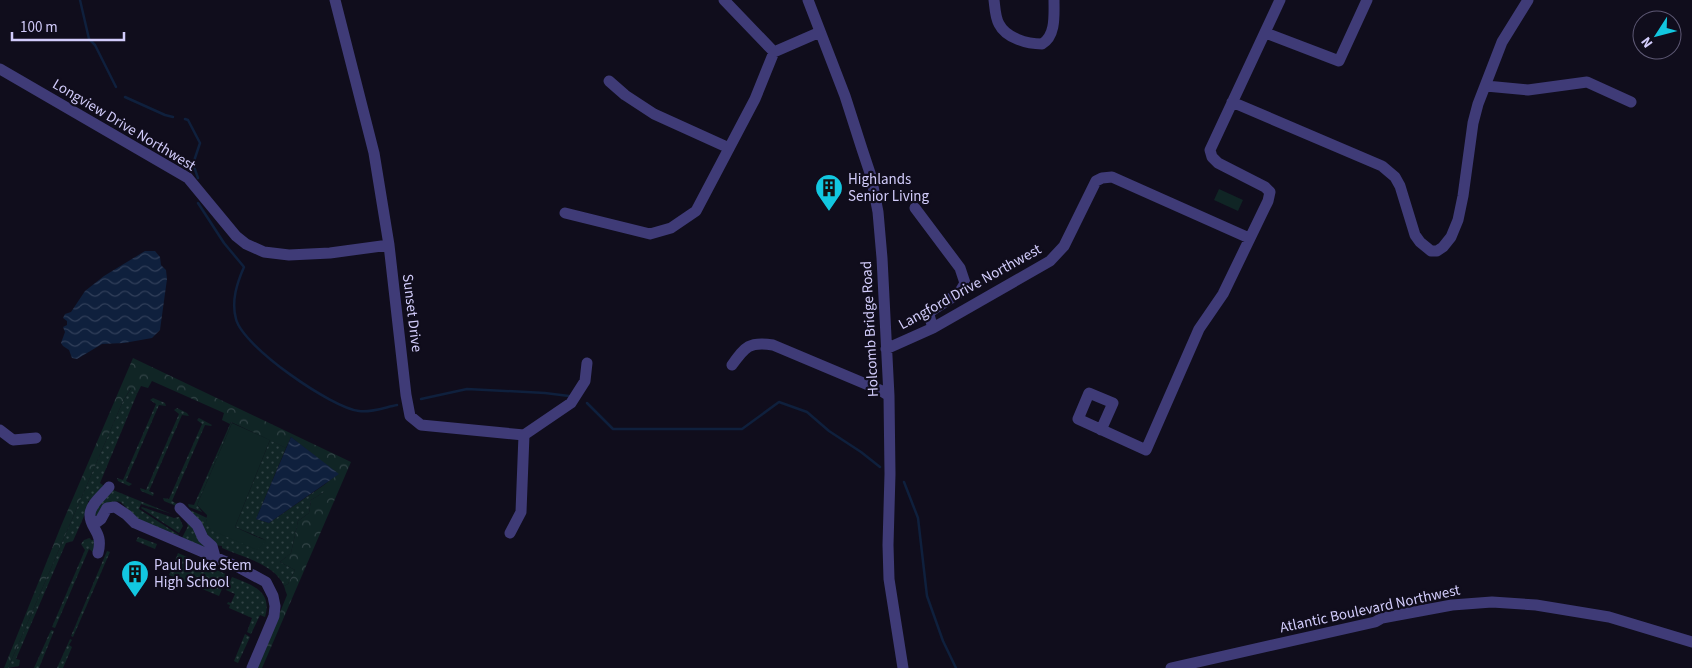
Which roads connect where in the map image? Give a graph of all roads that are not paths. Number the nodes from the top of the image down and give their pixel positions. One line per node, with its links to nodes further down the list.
1 (335, 0): 21 (street, Sunset Drive)
2 (724, 0): 11 (street)
3 (808, 0): 9 (street, Holcomb Bridge Road)
4 (994, 0): 8 (street)
5 (1280, 0): 10 (street)
6 (1367, 0): 10 (street)
7 (1528, 0): 14 (street)
8 (1054, 5)
9 (820, 32): 11 (street); 23 (street, Holcomb Bridge Road)
10 (1266, 33): 15 (street)
11 (774, 52): 17 (street)
12 (0, 70): 21 (street, Longview Drive Northwest)
13 (609, 81): 17 (street)
14 (1486, 86): 15 (street); 16 (street)
15 (1232, 102): 20 (street)
16 (1631, 102)
17 (729, 148): 19 (street)
18 (915, 208): 22 (street)
19 (565, 213)
20 (1249, 238): 22 (street, Langford Drive Northwest); 28 (street)
21 (389, 245): 29 (street, Sunset Drive)
22 (932, 328): 23 (street, Langford Drive Northwest)
23 (886, 349): 26 (street, Holcomb Bridge Road)
24 (588, 363): 29 (street)
25 (732, 365): 26 (street)
26 (889, 396): 39 (street, Holcomb Bridge Road)
27 (0, 430): 30 (street)
28 (1102, 430)
29 (524, 435): 34 (street)
30 (36, 438)
31 (109, 487): 33 (street)
32 (180, 508): 36 (street)
33 (93, 525): 35 (street); 36 (street)
34 (510, 533)
35 (98, 553)
36 (215, 557): 38 (street)
37 (1692, 642): 40 (street, Atlantic Boulevard Northwest)
38 (252, 668)
39 (903, 668)
40 (1171, 668)

